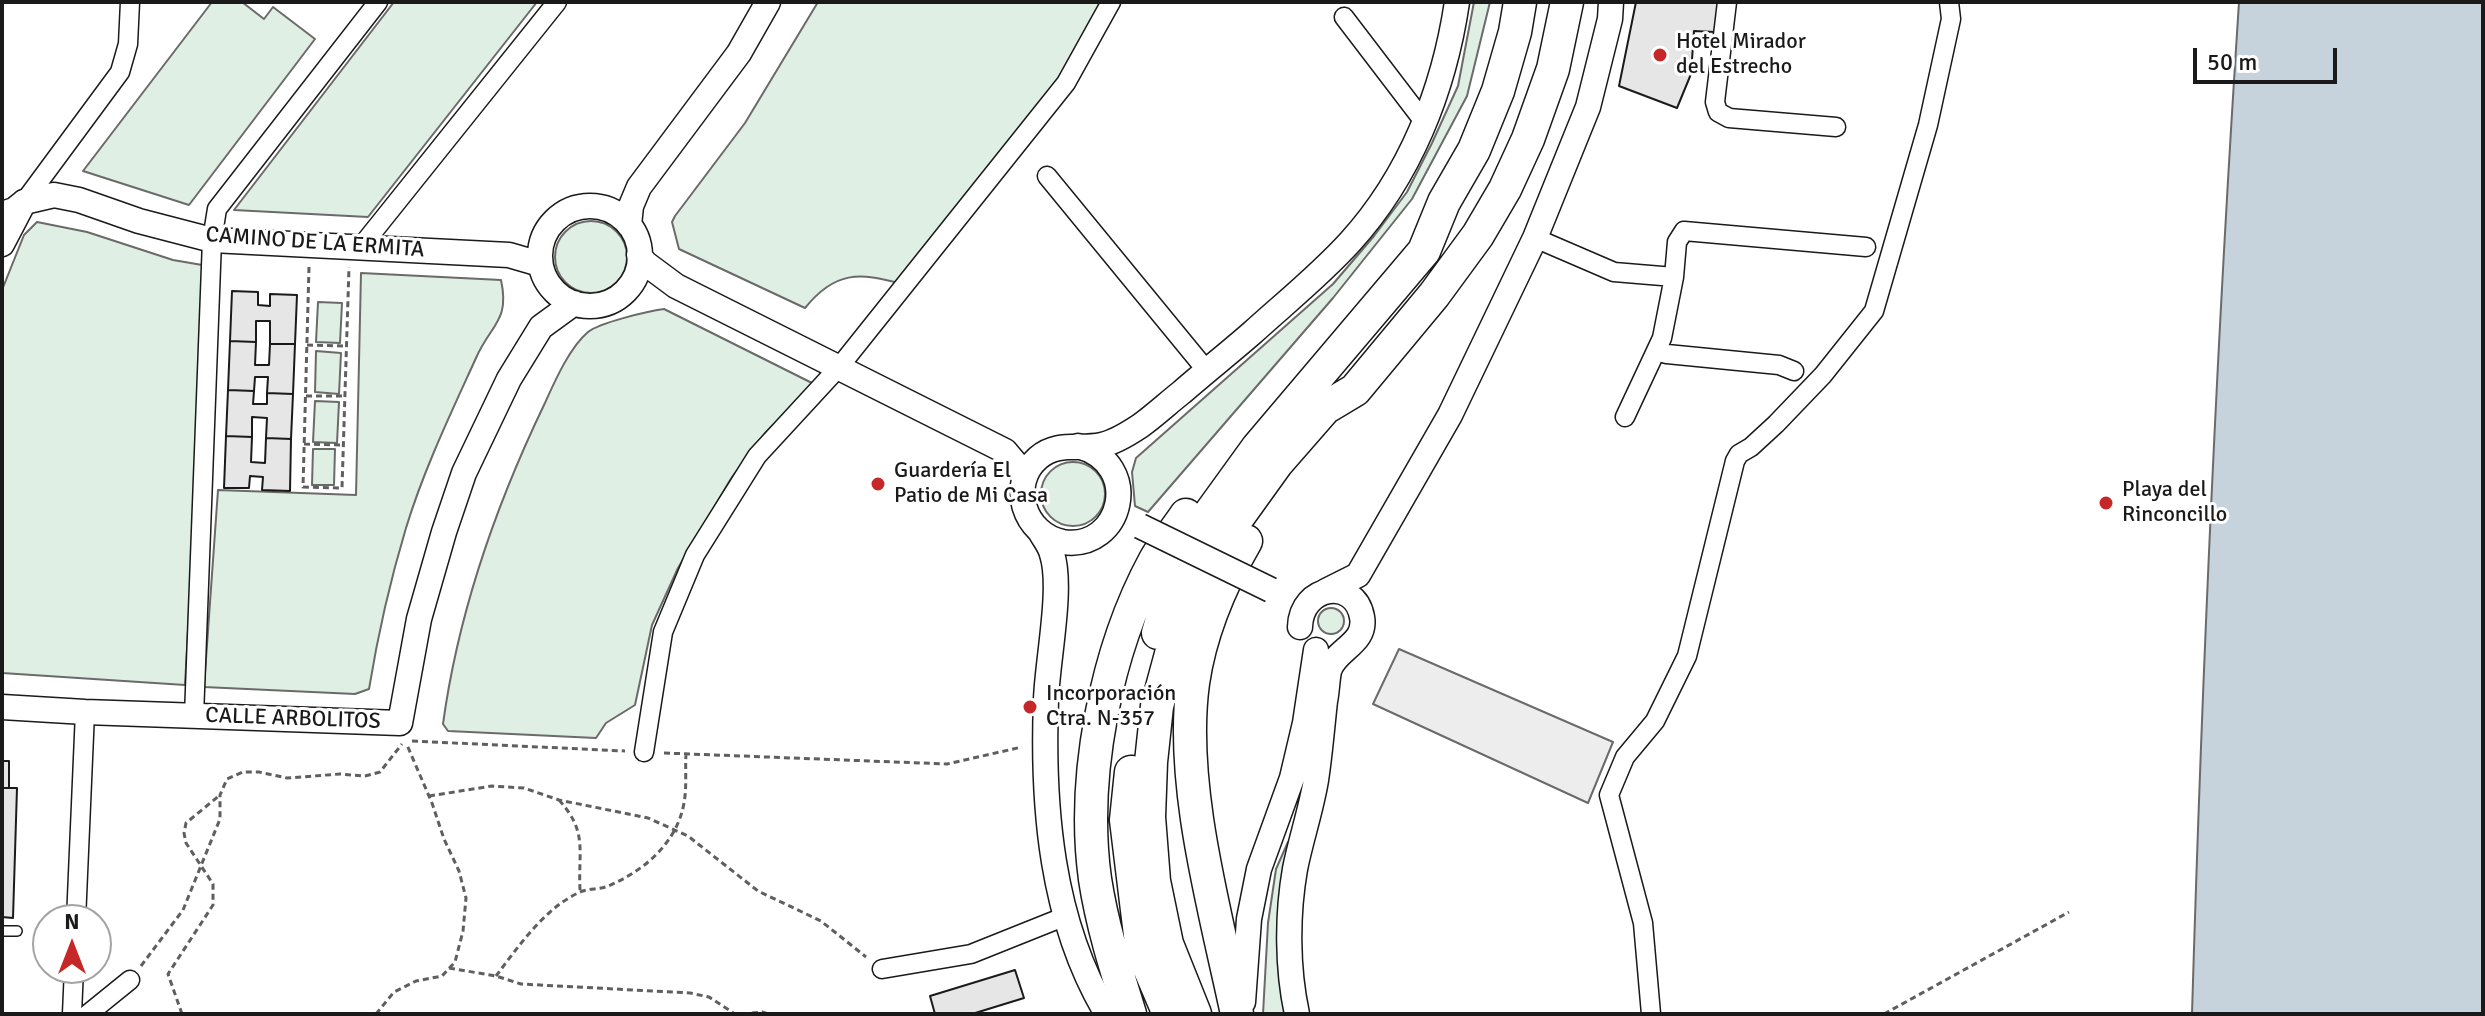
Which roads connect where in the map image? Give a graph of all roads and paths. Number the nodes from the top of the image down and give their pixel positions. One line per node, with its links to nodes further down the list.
1 (130, 2): 17 (street)
2 (378, 2): 23 (street)
3 (557, 2): 27 (street)
4 (768, 2): 16 (street)
5 (1111, 2): 38 (street)
6 (1457, 2): 13 (street)
7 (1520, 2): 18 (highway)
8 (1567, 2): 41 (highway)
9 (1611, 2): 22 (street)
10 (1727, 2): 14 (street)
11 (1949, 2): 97 (street)
12 (1344, 17): 13 (street)
13 (1425, 123): 39 (street)
14 (1836, 127)
15 (1047, 176): 39 (street)
16 (639, 187): 19 (street); 21 (street)
17 (24, 202): 20 (street, CAMINO DE LA ERMITA); 23 (street, CAMINO DE LA ERMITA); 24 (street)
18 (1444, 202): 91 (highway); 92 (highway)
19 (599, 207): 21 (street); 29 (street)
20 (2, 214)
21 (629, 225): 28 (street)
22 (1535, 238): 30 (street); 53 (street)
23 (212, 240): 25 (street, CAMINO DE LA ERMITA); 62 (street)
24 (2, 244)
25 (310, 245): 27 (street, CAMINO DE LA ERMITA); 35 (path)
26 (1866, 247): 30 (street)
27 (354, 248): 29 (street, CAMINO DE LA ERMITA); 36 (path)
28 (639, 255): 31 (street); 32 (street)
29 (544, 264): 33 (street); 34 (street, CALLE ARBOLITOS)
30 (1674, 277): 37 (street)
31 (632, 282): 32 (street); 33 (street)
32 (676, 286): 38 (street)
33 (574, 303): 34 (street, CALLE ARBOLITOS)
34 (541, 327): 62 (street, CALLE ARBOLITOS)
35 (307, 345): 36 (path); 42 (path)
36 (346, 346): 43 (path)
37 (1656, 351): 40 (street); 44 (street)
38 (840, 366): 48 (street); 65 (street)
39 (1207, 371): 47 (street)
40 (1794, 371)
41 (1355, 390): 93 (highway); 94 (highway)
42 (306, 396): 43 (path); 45 (path)
43 (345, 396): 46 (path)
44 (1625, 417)
45 (304, 444): 46 (path); 46 (path)
46 (344, 445)
47 (1078, 446): 49 (street); 51 (street)
48 (1005, 451): 49 (street); 50 (street)
49 (1044, 453): 50 (street)
50 (1024, 480): 52 (street)
51 (1114, 513): 52 (street); 54 (street, bridge)
52 (1041, 533): 64 (street)
53 (1358, 575): 55 (street); 56 (street)
54 (1276, 592): 55 (street); 57 (street)
55 (1322, 593): 56 (street); 57 (street)
56 (1359, 609): 59 (street)
57 (1300, 627): 58 (street)
58 (1316, 650): 59 (street); 95 (street)
59 (1345, 650): 96 (street)
60 (2, 707): 61 (street, CALLE ARBOLITOS)
61 (85, 712): 62 (street, CALLE ARBOLITOS); 73 (street)
62 (194, 716)
63 (405, 741): 65 (path); 67 (path); 68 (path)
64 (1046, 742): 66 (path); 75 (street)
65 (644, 752): 66 (path)
66 (686, 754): 70 (path)
67 (220, 795): 71 (path); 71 (path)
68 (429, 796): 69 (path); 78 (path)
69 (559, 800): 70 (path); 72 (path)
70 (676, 831): 72 (path); 79 (path)
71 (201, 866): 81 (path); 85 (path)
72 (580, 891): 80 (path)
73 (77, 904)
74 (2069, 912): 98 (path)
75 (1066, 916): 79 (street); 90 (street)
76 (2, 931): 77 (lane)
77 (17, 931)
78 (449, 968): 80 (path); 86 (path)
79 (882, 969)
80 (496, 976): 87 (path)
81 (130, 980): 84 (street)
82 (73, 984): 83 (street)
83 (72, 1014)
84 (88, 1014)
85 (182, 1014)
86 (376, 1014)
87 (735, 1014)
88 (742, 1014): 89 (path)
89 (769, 1014)
90 (1107, 1014)
91 (1130, 1014)
92 (1169, 1014)
93 (1195, 1014)
94 (1237, 1014)
95 (1243, 1014)
96 (1297, 1014)
97 (1651, 1014)
98 (1884, 1014)

